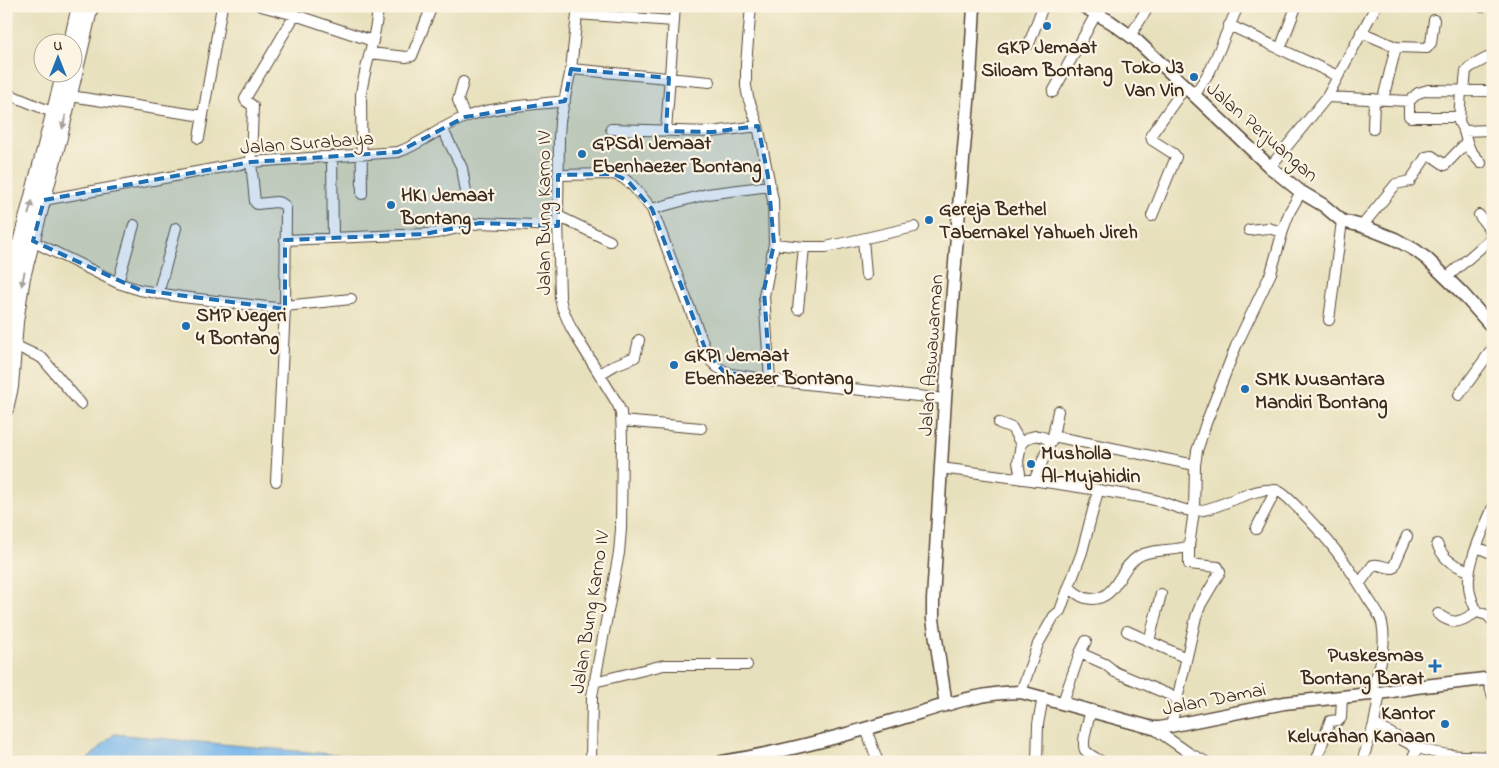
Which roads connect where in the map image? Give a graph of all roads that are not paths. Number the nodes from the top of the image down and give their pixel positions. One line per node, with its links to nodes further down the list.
1 (80, 6): 21 (main road)
2 (91, 6): 41 (main road)
3 (222, 6): 47 (street)
4 (261, 6): 17 (street)
5 (378, 6): 24 (street)
6 (432, 6): 28 (street)
7 (674, 6): 19 (street)
8 (751, 6): 50 (street)
9 (974, 6): 105 (street, Jalan Aswawarman)
10 (1043, 6): 25 (street)
11 (1149, 6): 23 (street)
12 (1238, 6): 20 (street)
13 (1296, 7): 27 (street)
14 (1374, 7): 22 (street)
15 (578, 10): 19 (street); 30 (street, Jalan Bung Karno IV)
16 (1093, 10): 23 (street, Jalan Perjuangan); 38 (street)
17 (295, 15): 24 (street); 61 (street)
18 (1434, 20): 26 (street)
19 (673, 21): 32 (street)
20 (1229, 26): 27 (street); 39 (street)
21 (74, 32)
22 (1361, 32): 26 (street); 31 (street)
23 (1130, 36): 39 (street, Jalan Perjuangan)
24 (373, 41): 28 (street)
25 (1029, 44)
26 (1396, 47): 43 (street)
27 (1280, 49): 31 (street)
28 (370, 53): 59 (street)
29 (1486, 58): 36 (street)
30 (571, 68): 32 (street); 44 (street, Jalan Bung Karno IV)
31 (1338, 76): 42 (street)
32 (669, 78): 35 (street); 55 (street)
33 (62, 82): 46 (main road)
34 (464, 82): 48 (street)
35 (710, 82)
36 (1463, 91): 37 (street); 45 (street); 49 (street)
37 (1493, 91)
38 (1053, 92)
39 (1189, 92): 63 (street, Jalan Perjuangan); 72 (street)
40 (6, 93): 46 (street)
41 (70, 96): 47 (street); 69 (main road, one-way to 69)
42 (1327, 96): 43 (street); 63 (street)
43 (1378, 99): 45 (street); 53 (street)
44 (565, 101): 48 (street, Jalan Surabaya); 64 (street, Jalan Bung Karno IV)
45 (1409, 101): 49 (street)
46 (54, 113): 86 (main road, one-way to 46)
47 (203, 116): 57 (street)
48 (465, 117): 51 (street, Jalan Surabaya)
49 (1459, 117): 56 (street)
50 (758, 126): 55 (street); 65 (street)
51 (442, 128): 59 (street, Jalan Surabaya); 66 (street)
52 (611, 129): 55 (street)
53 (1373, 129)
54 (1491, 130): 56 (street)
55 (666, 131)
56 (1464, 131): 58 (street)
57 (199, 138)
58 (1466, 142): 62 (street); 76 (street)
59 (362, 154): 60 (street, Jalan Surabaya); 68 (street)
60 (332, 156): 61 (street, Jalan Surabaya); 82 (street)
61 (251, 162): 69 (street, Jalan Surabaya); 84 (street)
62 (1482, 163)
63 (1270, 167): 67 (street, Jalan Perjuangan)
64 (558, 175): 70 (street); 73 (street, Jalan Bung Karno IV)
65 (770, 186): 70 (street); 87 (street)
66 (466, 192)
67 (1302, 192): 74 (street, Jalan Perjuangan); 80 (street)
68 (362, 194)
69 (44, 200): 86 (main road)
70 (652, 209): 103 (street)
71 (1479, 215): 81 (street)
72 (1152, 216)
73 (558, 221): 82 (street); 85 (street); 102 (street, Jalan Bung Karno IV)
74 (1342, 221): 76 (street, Jalan Perjuangan); 97 (street)
75 (134, 225): 91 (street)
76 (1362, 226): 90 (street, Jalan Perjuangan)
77 (914, 227): 83 (street)
78 (176, 228): 92 (street)
79 (1248, 230): 80 (street)
80 (1282, 232): 114 (street)
81 (1493, 236): 90 (street)
82 (333, 238): 84 (street)
83 (863, 239): 88 (street); 89 (street)
84 (285, 240): 95 (street)
85 (610, 241)
86 (20, 243): 91 (street); 94 (main road); 100 (main road, one-way to 100)
87 (774, 244): 88 (street); 103 (street)
88 (804, 247): 96 (street)
89 (866, 275)
90 (1446, 278): 98 (street, Jalan Perjuangan)
91 (118, 283): 92 (street)
92 (158, 294): 95 (street)
93 (350, 299): 95 (street)
94 (6, 306)
95 (285, 307): 118 (street)
96 (798, 309)
97 (1328, 320)
98 (1493, 328)
99 (639, 340): 102 (street)
100 (14, 345): 106 (street); 107 (main road)
101 (1493, 348): 104 (street)
102 (600, 374): 109 (street, Jalan Bung Karno IV)
103 (770, 380): 105 (street)
104 (1459, 396)
105 (946, 399): 115 (street, Jalan Aswawarman)
106 (81, 404)
107 (6, 409)
108 (1058, 411): 112 (street)
109 (622, 421): 111 (street); 143 (street, Jalan Bung Karno IV)
110 (999, 423): 113 (street)
111 (701, 428)
112 (1052, 439): 113 (street); 114 (street); 117 (street)
113 (1021, 444): 116 (street)
114 (1196, 465): 122 (street)
115 (941, 468): 116 (street); 151 (street, Jalan Aswawarman)
116 (1021, 479): 117 (street)
117 (1034, 480): 120 (street)
118 (276, 481)
119 (1276, 490): 122 (street); 123 (street); 130 (street)
120 (1098, 491): 122 (street); 131 (street)
121 (1493, 508): 126 (street)
122 (1194, 511): 127 (street)
123 (1256, 529)
124 (1407, 536): 130 (street)
125 (1437, 544): 129 (street)
126 (1477, 547): 128 (street); 129 (street)
127 (1189, 548): 131 (street); 140 (street)
128 (1493, 554)
129 (1469, 571): 133 (street)
130 (1360, 584): 145 (street)
131 (1068, 588): 144 (street)
132 (1161, 594): 138 (street)
133 (1477, 612): 134 (street); 135 (street)
134 (1438, 614)
135 (1493, 621)
136 (1127, 631): 138 (street)
137 (1086, 641): 139 (street)
138 (1149, 641): 140 (street)
139 (1080, 653): 149 (street); 150 (street)
140 (1186, 658): 149 (street)
141 (747, 665): 143 (street)
142 (1491, 678): 145 (street, Jalan Damai); 146 (street)
143 (594, 682): 160 (street, Jalan Bung Karno IV)
144 (1021, 692): 147 (street, Jalan Damai); 151 (street, Jalan Damai)
145 (1375, 693): 148 (street, Jalan Damai); 153 (street)
146 (1493, 696)
147 (1043, 697): 150 (street, Jalan Damai); 163 (street)
148 (1342, 697): 154 (street, Jalan Damai); 166 (street)
149 (1177, 698): 154 (street)
150 (1063, 702): 152 (street, Jalan Damai)
151 (946, 705): 156 (street, Jalan Damai)
152 (1091, 710): 155 (street, Jalan Damai); 164 (street)
153 (1374, 724): 157 (street); 167 (street)
154 (1171, 726): 155 (street, Jalan Damai)
155 (1153, 728): 165 (street)
156 (866, 729): 159 (street, Jalan Damai); 162 (street)
157 (1416, 747): 158 (street); 168 (street)
158 (1493, 757)
159 (746, 760): 161 (street, Jalan Damai)
160 (591, 762)
161 (722, 762)
162 (878, 762)
163 (1037, 762)
164 (1102, 762)
165 (1206, 762)
166 (1316, 762)
167 (1362, 762)
168 (1411, 762)

